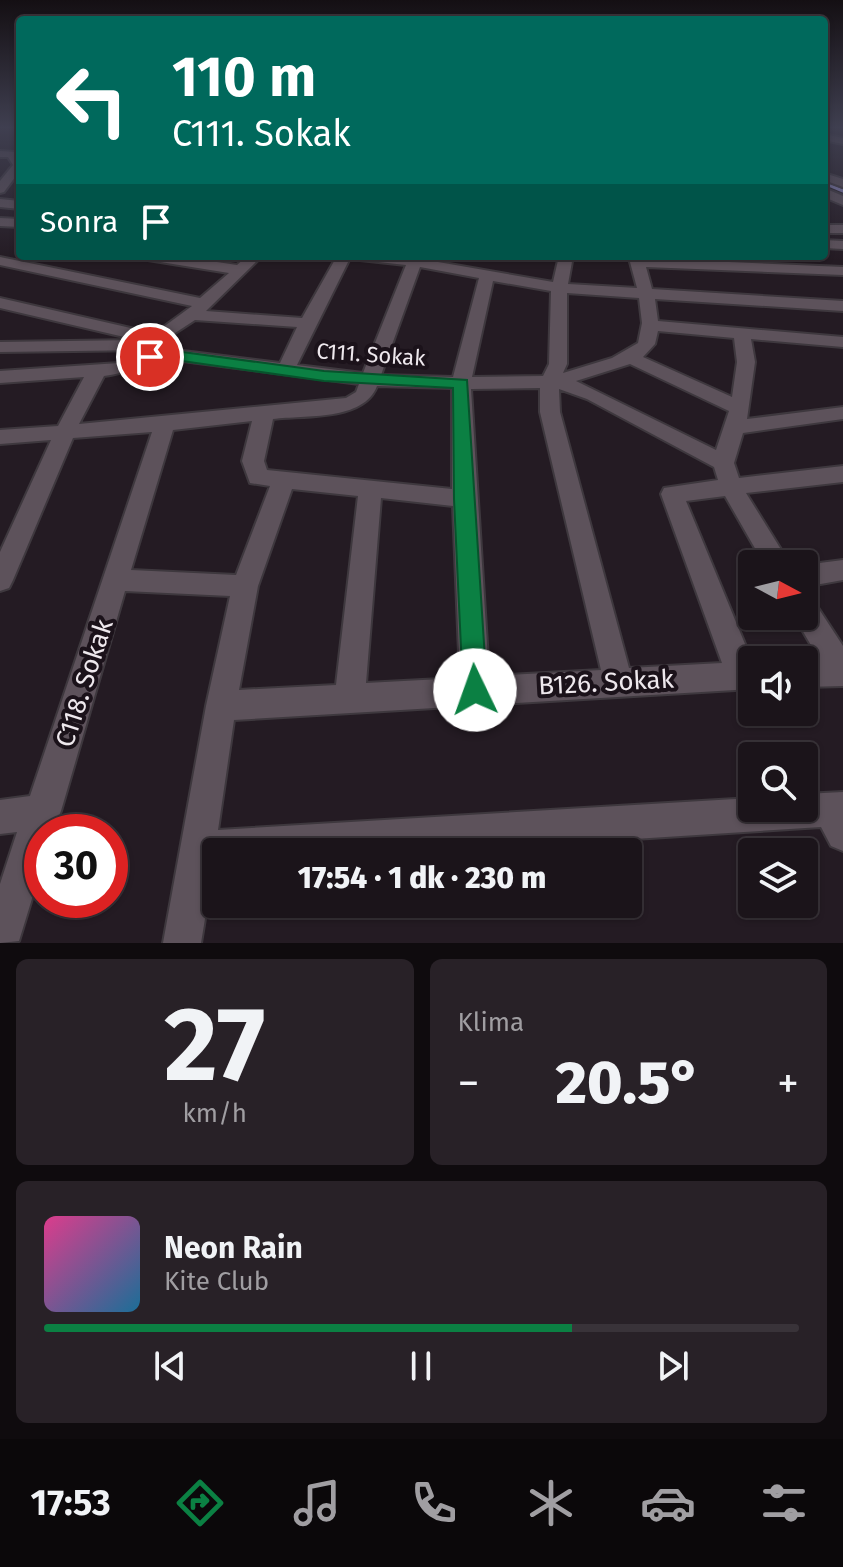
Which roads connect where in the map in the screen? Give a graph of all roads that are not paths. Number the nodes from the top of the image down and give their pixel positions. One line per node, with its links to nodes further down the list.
1 (175, 260): 13 (street)
2 (188, 260): 9 (street)
3 (251, 260): 9 (street)
4 (342, 260): 18 (street)
5 (398, 260): 7 (street)
6 (565, 260): 12 (street)
7 (415, 262): 11 (street); 28 (street)
8 (3, 265): 13 (street)
9 (241, 270): 17 (street)
10 (843, 271): 14 (street)
11 (487, 275): 12 (street); 30 (street)
12 (559, 288): 14 (street); 29 (street)
13 (135, 289): 17 (street)
14 (645, 295): 16 (street); 19 (street)
15 (0, 303): 23 (street)
16 (843, 306)
17 (198, 309): 18 (street); 23 (street)
18 (307, 323): 26 (street)
19 (649, 325): 20 (street); 24 (street)
20 (742, 333): 21 (street); 33 (street)
21 (843, 342)
22 (0, 347): 23 (street)
23 (149, 351): 25 (street, C111. Sokak); 26 (street, C111. Sokak)
24 (632, 358): 29 (street); 33 (street)
25 (97, 371): 27 (street, C111. Sokak); 35 (street)
26 (285, 371): 28 (street, C111. Sokak)
27 (2, 380)
28 (370, 380): 30 (street, C111. Sokak); 32 (street)
29 (549, 382): 30 (street, C111. Sokak); 37 (street, C111. Sokak); 54 (street)
30 (461, 383): 42 (street)
31 (843, 413): 33 (street)
32 (264, 415): 34 (street); 39 (street)
33 (737, 418): 37 (street)
34 (165, 424): 35 (street); 47 (street, C118. Sokak)
35 (65, 432): 36 (street); 46 (street)
36 (0, 437)
37 (723, 463): 41 (street)
38 (843, 474): 41 (street)
39 (284, 480): 40 (street); 48 (street)
40 (370, 489): 42 (street); 56 (street)
41 (732, 489): 43 (street); 50 (street)
42 (464, 499): 55 (street)
43 (769, 550)
44 (843, 570): 45 (street)
45 (818, 574)
46 (0, 580)
47 (117, 580): 48 (street); 58 (street, C118. Sokak)
48 (245, 586): 57 (street)
49 (817, 630): 51 (street)
50 (738, 653)
51 (843, 672): 52 (street)
52 (818, 673)
53 (738, 675): 54 (street, B126. Sokak)
54 (618, 681): 55 (street, B126. Sokak)
55 (475, 690): 56 (street, B126. Sokak)
56 (350, 698): 57 (street, B126. Sokak)
57 (221, 706): 61 (street)
58 (44, 811): 59 (street); 62 (street, C118. Sokak)
59 (0, 817)
60 (839, 818): 61 (street)
61 (197, 849): 63 (street)
62 (0, 941)
63 (182, 943)

